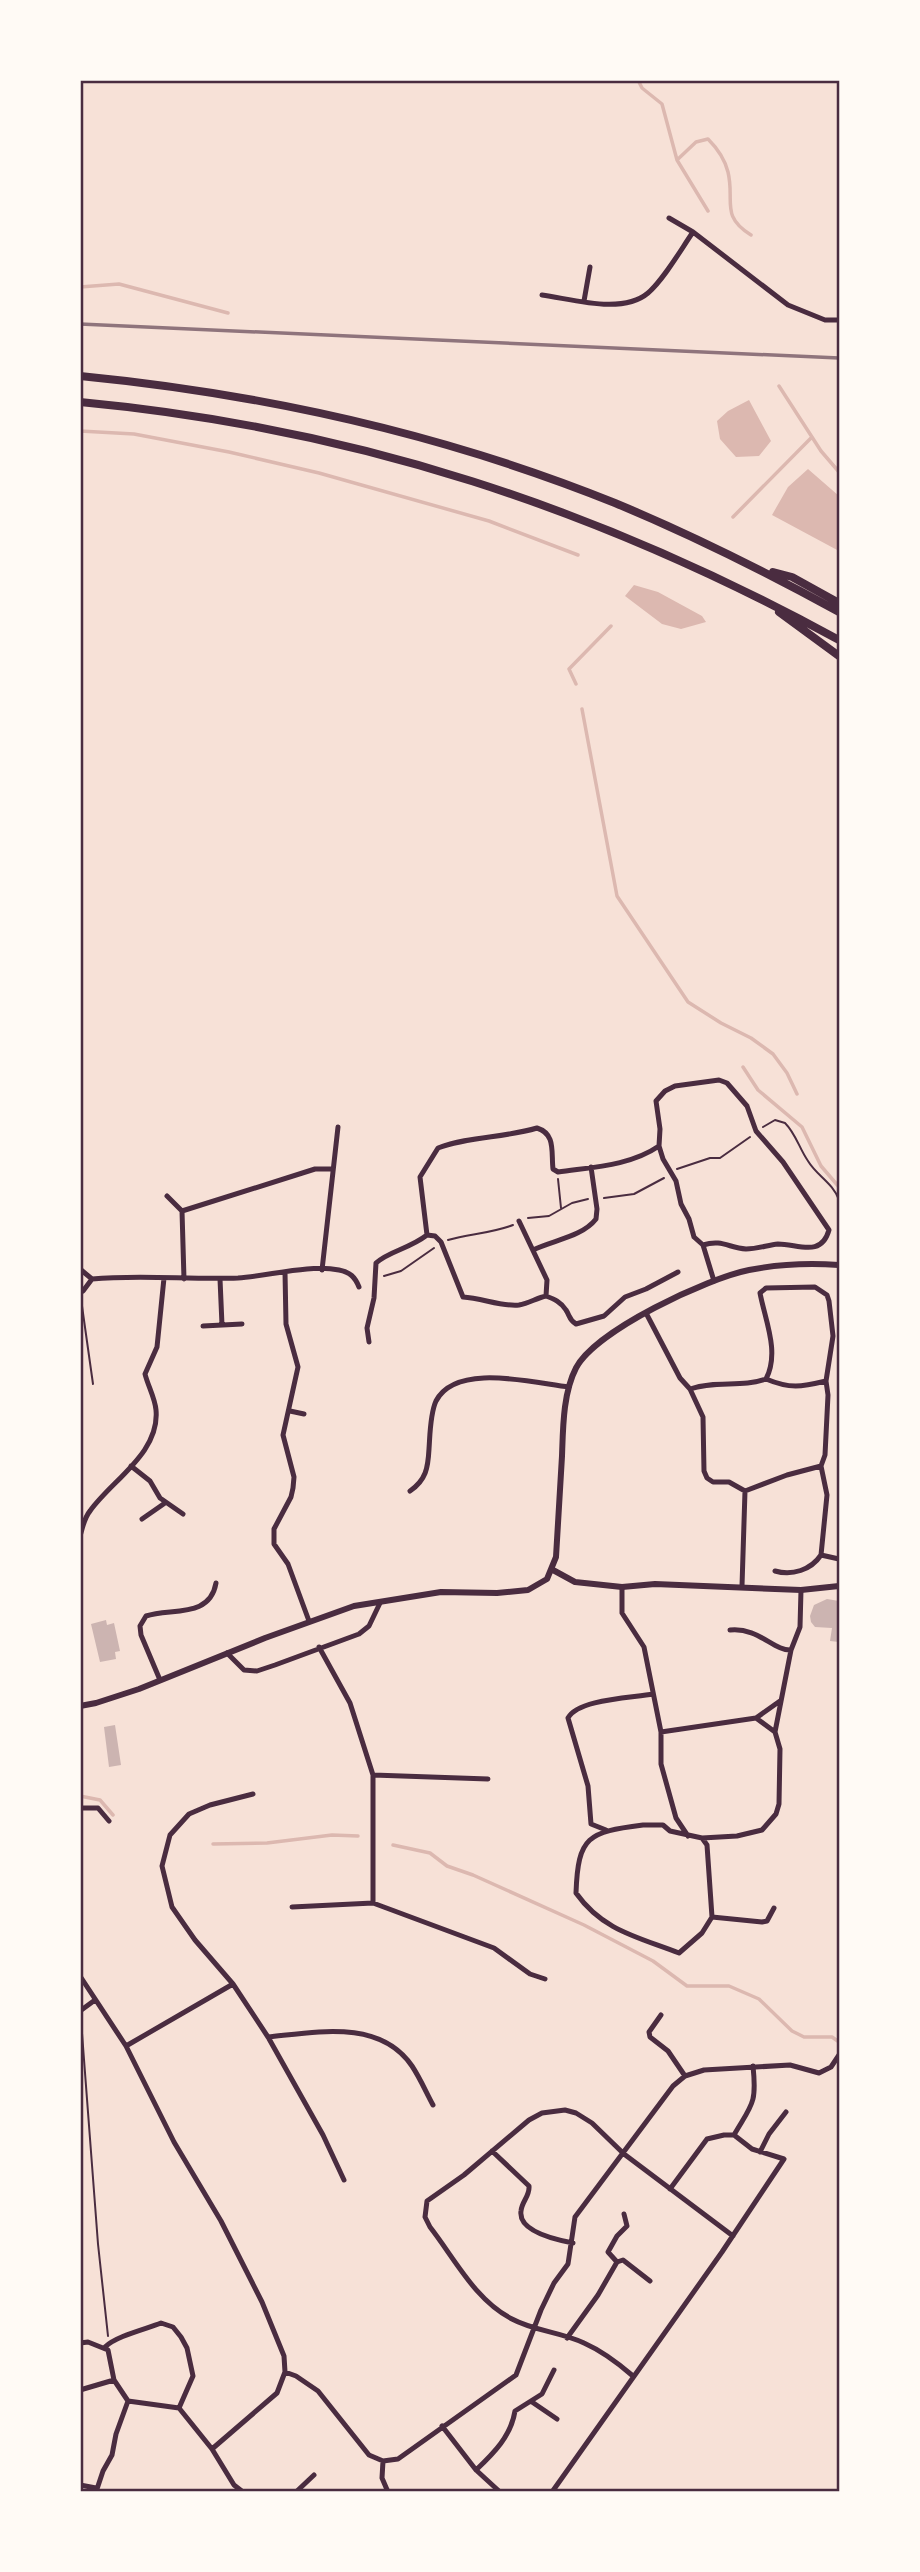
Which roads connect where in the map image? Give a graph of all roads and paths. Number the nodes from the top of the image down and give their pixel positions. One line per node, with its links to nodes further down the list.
1 (669, 218): 2 (street)
2 (693, 232): 5 (street); 6 (street)
3 (590, 267): 5 (street)
4 (542, 295): 5 (street)
5 (584, 301)
6 (839, 320)
7 (80, 376): 9 (highway)
8 (80, 402): 10 (highway)
9 (757, 567): 11 (highway); 12 (highway)
10 (755, 596): 13 (highway); 14 (highway)
11 (839, 603)
12 (839, 612)
13 (839, 640)
14 (839, 656)
15 (765, 1126): 27 (path)
16 (338, 1127): 20 (street)
17 (753, 1134): 21 (path)
18 (659, 1146): 19 (street); 33 (street); 33 (street)
19 (591, 1167): 22 (street); 34 (street)
20 (334, 1169): 29 (street); 37 (street)
21 (675, 1169)
22 (558, 1172): 28 (path); 31 (street)
23 (668, 1174): 26 (path)
24 (167, 1196): 29 (street)
25 (592, 1198): 28 (path)
26 (600, 1198)
27 (839, 1200)
28 (561, 1209): 30 (path)
29 (182, 1212): 43 (street)
30 (519, 1221): 32 (path); 34 (street)
31 (426, 1235): 32 (street); 40 (street)
32 (441, 1242): 40 (path); 48 (street)
33 (703, 1245): 45 (street)
34 (533, 1250): 48 (street)
35 (839, 1265): 45 (street)
36 (80, 1269): 42 (street)
37 (322, 1270): 38 (street); 46 (street)
38 (285, 1272): 44 (street); 59 (street)
39 (678, 1272): 48 (street)
40 (375, 1275): 53 (street)
41 (164, 1278): 42 (street); 43 (street); 61 (street)
42 (92, 1279): 47 (street)
43 (184, 1279): 44 (street)
44 (220, 1279): 51 (street)
45 (714, 1281): 49 (street)
46 (359, 1287)
47 (82, 1290): 56 (path)
48 (546, 1296)
49 (646, 1313): 57 (street); 58 (street)
50 (242, 1324): 51 (street)
51 (222, 1325): 52 (street)
52 (203, 1326)
53 (369, 1342)
54 (766, 1379): 55 (street); 55 (street); 58 (street)
55 (826, 1381): 62 (street)
56 (93, 1384)
57 (569, 1387): 63 (street); 73 (street)
58 (690, 1389): 66 (street)
59 (290, 1411): 60 (street); 81 (street)
60 (304, 1413)
61 (131, 1466): 67 (street); 70 (street)
62 (821, 1466): 66 (street); 71 (street)
63 (419, 1485): 64 (street); 65 (street)
64 (410, 1491)
65 (425, 1491)
66 (745, 1491): 76 (street)
67 (165, 1503): 68 (street); 69 (street)
68 (183, 1514)
69 (142, 1519)
70 (80, 1536)
71 (821, 1555): 72 (street); 74 (street)
72 (839, 1559)
73 (553, 1570): 78 (street); 80 (street)
74 (775, 1571)
75 (216, 1583): 86 (street)
76 (742, 1586): 78 (street); 79 (street)
77 (839, 1586): 79 (street)
78 (622, 1587): 87 (street)
79 (801, 1590): 84 (street)
80 (380, 1603): 81 (street); 83 (street)
81 (309, 1621): 85 (street)
82 (730, 1630): 84 (street)
83 (318, 1647): 85 (street); 93 (street)
84 (792, 1650): 88 (street)
85 (227, 1653): 86 (street)
86 (160, 1680): 89 (street)
87 (653, 1694): 91 (street); 98 (street)
88 (780, 1701): 90 (street); 92 (street)
89 (80, 1706)
90 (756, 1718): 91 (street); 92 (street)
91 (661, 1732): 99 (street)
92 (775, 1732): 100 (street)
93 (373, 1775): 94 (street); 101 (street)
94 (488, 1779)
95 (253, 1794): 107 (street)
96 (80, 1808): 97 (street)
97 (109, 1821)
98 (606, 1830): 99 (street); 104 (street)
99 (688, 1836): 100 (street)
100 (702, 1838): 104 (street)
101 (373, 1903): 102 (street); 106 (street)
102 (292, 1908)
103 (774, 1908): 104 (street)
104 (712, 1917)
105 (80, 1976): 108 (street)
106 (545, 1979)
107 (233, 1984): 112 (street); 113 (street)
108 (95, 2000): 109 (street); 113 (street)
109 (80, 2011)
110 (661, 2015): 116 (street)
111 (80, 2020): 133 (path)
112 (268, 2037): 117 (street); 123 (street)
113 (125, 2046): 135 (street)
114 (839, 2055): 115 (street)
115 (753, 2066): 116 (street); 119 (street)
116 (685, 2076): 122 (street)
117 (433, 2105)
118 (786, 2112): 121 (street)
119 (734, 2135): 121 (street); 124 (street)
120 (492, 2151): 122 (street); 127 (street); 130 (street)
121 (761, 2152): 126 (street)
122 (624, 2154): 124 (street); 127 (street)
123 (344, 2180)
124 (670, 2189): 126 (street)
125 (624, 2214): 128 (street)
126 (733, 2236): 136 (street)
127 (573, 2243): 130 (street)
128 (617, 2262): 129 (street); 131 (street)
129 (650, 2281)
130 (534, 2327): 131 (street); 143 (street)
131 (568, 2337): 136 (street)
132 (80, 2343): 133 (street)
133 (107, 2345): 137 (street); 141 (street)
134 (554, 2370): 140 (street)
135 (285, 2372): 144 (street); 145 (street)
136 (633, 2376): 156 (street)
137 (114, 2380): 138 (street); 139 (street)
138 (80, 2390)
139 (128, 2401): 141 (street); 150 (street)
140 (531, 2402): 142 (street); 146 (street)
141 (179, 2408): 144 (street)
142 (557, 2419)
143 (442, 2426): 145 (street); 146 (street)
144 (212, 2449): 149 (street)
145 (383, 2461): 154 (street)
146 (476, 2470): 155 (street)
147 (314, 2475): 153 (street)
148 (80, 2485): 150 (street)
149 (234, 2486): 151 (street); 152 (street)
150 (96, 2490)
151 (226, 2491)
152 (243, 2491)
153 (296, 2491)
154 (388, 2491)
155 (500, 2491)
156 (552, 2491)

